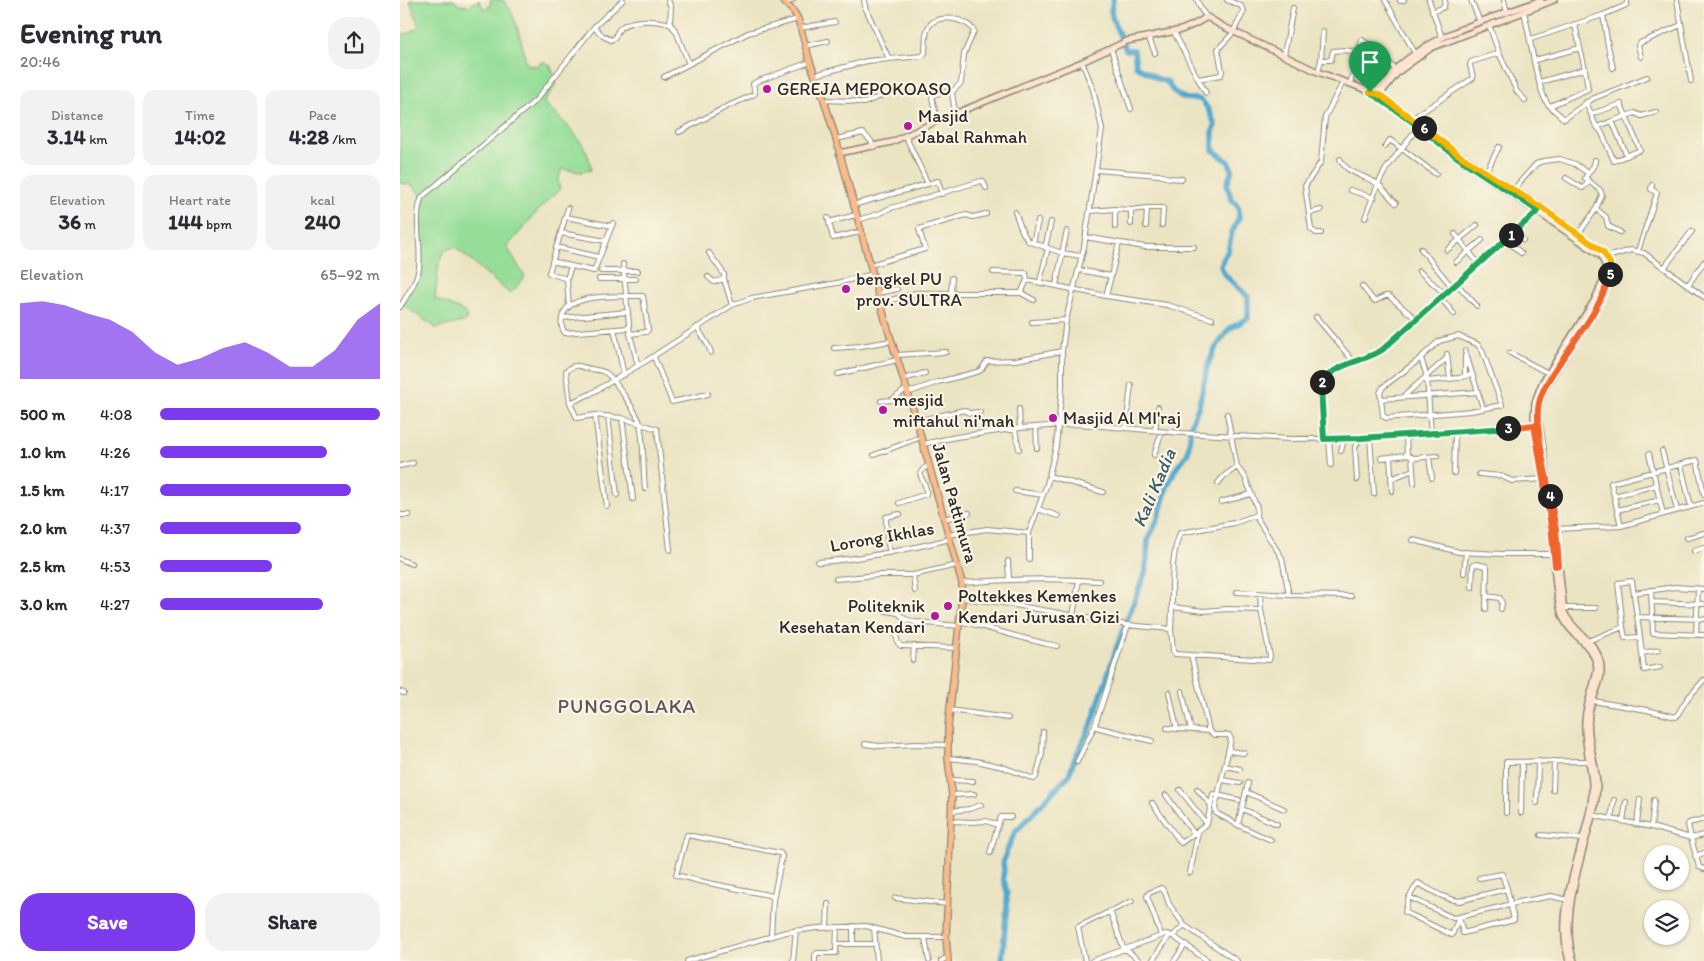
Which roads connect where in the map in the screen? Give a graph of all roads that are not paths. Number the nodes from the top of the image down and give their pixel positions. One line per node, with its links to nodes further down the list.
1 (623, 0): 30 (street)
2 (668, 0): 26 (street)
3 (793, 0): 15 (street)
4 (864, 0): 48 (street)
5 (1197, 0): 22 (street)
6 (1227, 0): 34 (street)
7 (1385, 0): 44 (street)
8 (1429, 0): 18 (street)
9 (1445, 0): 18 (street)
10 (1471, 0): 25 (street)
11 (1504, 0): 20 (street)
12 (1554, 0): 16 (main road)
13 (1627, 0): 21 (street)
14 (1677, 0): 29 (street)
15 (784, 2): 23 (highway)
16 (1542, 2): 19 (main road); 20 (main road)
17 (1293, 8): 46 (street)
18 (1432, 12): 36 (street)
19 (1524, 12): 28 (main road); 37 (street)
20 (1507, 13): 25 (main road)
21 (1603, 15): 27 (street); 55 (street)
22 (1207, 17): 33 (main road); 34 (main road)
23 (798, 18): 31 (highway, Jalan Pattimura); 53 (street)
24 (835, 22): 31 (street)
25 (1480, 22): 36 (main road)
26 (670, 24): 30 (street); 53 (street)
27 (1575, 24): 37 (street); 41 (street)
28 (1489, 25): 45 (street); 68 (main road)
29 (1681, 25): 47 (street); 62 (street)
30 (594, 27): 207 (street)
31 (800, 28): 39 (highway, Jalan Pattimura)
32 (1323, 31): 49 (street)
33 (1174, 32): 35 (main road); 61 (street)
34 (1233, 32): 46 (main road); 61 (street)
35 (1148, 36): 40 (main road); 43 (street)
36 (1442, 38): 44 (main road)
37 (1531, 39): 50 (street)
38 (828, 41): 39 (street)
39 (805, 46): 51 (highway, Jalan Pattimura)
40 (1111, 48): 52 (main road); 74 (street)
41 (1580, 48): 50 (street); 56 (street)
42 (1358, 52): 49 (street); 54 (street); 65 (street)
43 (1155, 53)
44 (1415, 53): 54 (main road)
45 (1500, 53): 71 (street); 79 (street)
46 (1284, 55): 57 (main road)
47 (1641, 57)
48 (889, 59): 58 (street); 66 (street)
49 (1320, 60): 57 (street)
50 (1535, 60): 64 (street)
51 (810, 62): 58 (highway, Jalan Pattimura); 84 (street)
52 (1082, 62): 76 (main road); 95 (street)
53 (689, 64): 59 (street)
54 (1396, 68): 68 (main road)
55 (1613, 68)
56 (1584, 69): 64 (street); 73 (street)
57 (1318, 72): 63 (main road)
58 (815, 75): 70 (highway, Jalan Pattimura)
59 (664, 77)
60 (1647, 77): 72 (street)
61 (1198, 79): 67 (street)
62 (1691, 81)
63 (1343, 82): 65 (main road); 121 (street)
64 (1540, 82): 73 (street)
65 (1350, 84): 68 (main road)
66 (952, 91): 76 (street); 80 (street)
67 (1206, 93)
68 (1375, 94): 79 (main road)
69 (881, 96): 70 (street)
70 (824, 100): 86 (highway, Jalan Pattimura)
71 (1525, 100)
72 (1586, 102): 73 (street); 77 (street)
73 (1550, 106)
74 (1131, 109)
75 (1656, 112): 78 (street)
76 (955, 114): 80 (main road)
77 (1591, 114): 78 (street); 83 (street)
78 (1626, 116): 81 (street); 92 (street)
79 (1411, 120): 82 (main road); 96 (main road)
80 (937, 121): 85 (main road)
81 (1612, 121): 83 (street); 92 (street)
82 (1418, 127): 90 (street); 115 (main road)
83 (1598, 128): 92 (street)
84 (679, 132)
85 (905, 136): 88 (main road); 102 (street)
86 (836, 139): 88 (street); 91 (highway, Jalan Pattimura)
87 (1385, 146): 90 (street)
88 (873, 147): 91 (main road)
89 (1499, 147): 96 (street)
90 (1401, 148): 98 (street); 103 (street)
91 (839, 152): 111 (highway, Jalan Pattimura)
92 (1627, 156)
93 (1340, 159): 103 (street)
94 (1595, 160): 97 (street)
95 (1096, 170): 100 (street); 117 (street)
96 (1486, 172): 106 (main road)
97 (1588, 173): 101 (street); 106 (street)
98 (1436, 174)
99 (1566, 178): 101 (street)
100 (1182, 179)
101 (1589, 182): 116 (street)
102 (928, 184): 108 (street); 111 (street)
103 (1378, 184): 109 (street); 110 (street)
104 (1652, 185): 155 (street)
105 (986, 188): 108 (street)
106 (1514, 189): 115 (main road)
107 (1350, 190): 109 (street)
108 (942, 194): 124 (street)
109 (1374, 198): 125 (street)
110 (1396, 203)
111 (853, 205): 124 (highway, Jalan Pattimura)
112 (568, 208): 123 (street)
113 (1147, 208): 118 (street); 129 (street); 131 (street)
114 (1115, 209): 117 (street); 118 (street); 132 (street)
115 (1540, 209): 136 (street); 141 (main road)
116 (1596, 209): 137 (street); 141 (street)
117 (1090, 210): 142 (street)
118 (1131, 210): 128 (street)
119 (1321, 210): 121 (street)
120 (1015, 212): 148 (street)
121 (1309, 213): 139 (street)
122 (986, 214): 168 (street)
123 (566, 217): 138 (street); 147 (street)
124 (857, 218): 135 (highway, Jalan Pattimura); 135 (street)
125 (1366, 218)
126 (1038, 221): 148 (street)
127 (1051, 222): 153 (street)
128 (1131, 224)
129 (1162, 225)
130 (1477, 225): 144 (street)
131 (1146, 226)
132 (1115, 227)
133 (1067, 231): 159 (street)
134 (1692, 231): 170 (street)
135 (860, 232): 168 (highway, Jalan Pattimura)
136 (1515, 232): 143 (street); 146 (street)
137 (1620, 232)
138 (561, 233): 147 (street); 150 (street)
139 (1321, 233)
140 (1455, 234): 144 (street)
141 (1577, 236): 162 (main road); 216 (main road)
142 (1085, 237): 149 (street); 160 (street)
143 (1505, 239): 158 (street); 165 (street)
144 (1459, 240): 154 (street); 157 (street)
145 (1482, 240): 157 (street)
146 (1523, 240)
147 (606, 241): 161 (street)
148 (1033, 243): 153 (street)
149 (1119, 243): 151 (street); 178 (street)
150 (556, 247): 161 (street); 163 (street)
151 (1194, 247)
152 (1421, 249): 192 (street)
153 (1046, 250): 159 (street); 187 (street)
154 (1448, 250)
155 (1638, 251): 162 (street); 170 (street)
156 (709, 252): 184 (street)
157 (1468, 252): 164 (street); 165 (street)
158 (1521, 253)
159 (1062, 255): 160 (street); 189 (street)
160 (1081, 256): 171 (street)
161 (599, 257): 169 (street)
162 (1607, 257): 216 (main road)
163 (552, 261): 169 (street); 181 (street)
164 (1456, 262)
165 (1478, 262): 188 (street)
166 (1704, 262): 190 (street)
167 (623, 264): 173 (street)
168 (870, 265): 177 (highway, Jalan Pattimura)
169 (571, 266): 181 (street)
170 (1664, 268): 190 (street)
171 (1079, 270): 178 (street); 194 (street)
172 (601, 271): 173 (street)
173 (624, 271): 174 (street); 185 (street)
174 (638, 271)
175 (1420, 271): 197 (street)
176 (993, 272): 186 (street)
177 (873, 274): 195 (highway, Jalan Pattimura); 205 (street)
178 (1111, 276): 199 (street)
179 (708, 277): 184 (street)
180 (952, 278): 196 (street)
181 (567, 279): 208 (street)
182 (599, 279): 185 (street)
183 (636, 279): 185 (street)
184 (724, 279): 205 (street)
185 (625, 280): 200 (street)
186 (1027, 280): 187 (street); 198 (street)
187 (1040, 282): 189 (street)
188 (1456, 283): 192 (street); 206 (street)
189 (1056, 285): 194 (street)
190 (1688, 285): 202 (street)
191 (1362, 286): 214 (street)
192 (1452, 287): 197 (street)
193 (896, 289): 195 (street)
194 (1074, 290): 199 (street); 215 (street)
195 (878, 293): 204 (highway, Jalan Pattimura)
196 (951, 293): 198 (street); 204 (street)
197 (1444, 293): 201 (street)
198 (1021, 294): 203 (street)
199 (1106, 296): 213 (street)
200 (626, 297): 208 (street); 209 (street); 221 (street)
201 (1440, 297): 210 (street); 214 (street)
202 (1704, 297)
203 (1034, 300)
204 (881, 303): 222 (highway, Jalan Pattimura)
205 (732, 306): 218 (street)
206 (1476, 306)
207 (400, 307)
208 (569, 307): 212 (street)
209 (627, 312): 212 (street); 219 (street)
210 (1454, 314)
211 (1316, 317): 231 (street)
212 (562, 318): 220 (street)
213 (1212, 319)
214 (1416, 319): 231 (street)
215 (1066, 320): 217 (street); 224 (street)
216 (1585, 321): 234 (main road); 265 (main road)
217 (1032, 322)
218 (697, 327): 226 (street); 228 (street)
219 (629, 328): 220 (street); 221 (street)
220 (614, 329): 235 (street)
221 (630, 334): 232 (street)
222 (891, 341): 223 (street); 229 (highway, Jalan Pattimura)
223 (834, 348)
224 (1062, 351): 246 (street); 264 (street)
225 (946, 352): 229 (street)
226 (710, 353)
227 (1510, 353): 234 (street)
228 (654, 357): 232 (street); 245 (street)
229 (896, 358): 236 (street); 239 (highway, Jalan Pattimura)
230 (1421, 358): 240 (street); 249 (street); 254 (street)
231 (1354, 362): 277 (street)
232 (638, 366): 235 (street)
233 (925, 373): 239 (street)
234 (1548, 373): 265 (main road)
235 (624, 374): 242 (street)
236 (838, 374)
237 (1472, 374): 238 (street); 238 (street); 244 (street)
238 (1465, 376): 241 (street)
239 (903, 379): 246 (highway, Jalan Pattimura)
240 (1426, 379): 241 (street); 241 (street); 247 (street); 248 (street)
241 (1450, 379)
242 (613, 381): 252 (street); 252 (street); 263 (street)
243 (1131, 385): 267 (street)
244 (1478, 392): 247 (street); 254 (street)
245 (708, 394)
246 (907, 394): 251 (street); 251 (street); 262 (highway, Jalan Pattimura)
247 (1428, 396): 248 (street); 258 (street)
248 (1403, 397): 249 (street)
249 (1381, 399): 258 (street)
250 (881, 400): 251 (street)
251 (892, 400)
252 (570, 403): 259 (street)
253 (1158, 407): 269 (street)
254 (1483, 408): 258 (street)
255 (1019, 409): 268 (street)
256 (980, 412): 262 (street)
257 (1227, 414): 273 (street)
258 (1430, 414): 272 (street)
259 (595, 415): 260 (street); 328 (street)
260 (608, 416): 261 (street); 319 (street)
261 (622, 418): 263 (street); 323 (street)
262 (916, 421): 280 (highway, Jalan Pattimura)
263 (640, 422): 313 (street); 349 (street)
264 (1058, 425): 266 (street); 267 (street); 305 (street)
265 (1537, 425): 271 (street); 307 (main road); 342 (main road)
266 (1036, 428): 268 (street); 281 (street)
267 (1126, 428): 269 (street)
268 (1018, 429): 280 (street); 282 (street)
269 (1155, 431): 270 (street)
270 (1162, 431): 273 (street); 287 (street)
271 (1455, 432): 272 (street); 303 (street)
272 (1431, 434): 274 (street)
273 (1230, 436): 277 (street); 299 (street)
274 (1406, 436): 276 (street); 288 (street)
275 (1361, 438): 276 (street); 279 (street); 309 (street)
276 (1370, 438): 318 (street)
277 (1324, 439): 278 (street)
278 (1329, 439): 279 (street); 298 (street)
279 (1344, 439): 284 (street)
280 (922, 440): 286 (street); 295 (highway, Jalan Pattimura)
281 (1037, 448)
282 (1018, 450)
283 (1662, 451): 300 (street)
284 (1341, 452)
285 (1649, 454): 302 (street)
286 (874, 455)
287 (1154, 455)
288 (1407, 455): 290 (street); 291 (street)
289 (1438, 456): 292 (street)
290 (1390, 457): 293 (street); 308 (street)
291 (1412, 457): 292 (street); 301 (street)
292 (1430, 457): 306 (street)
293 (1381, 458)
294 (413, 463): 297 (street)
295 (929, 465): 326 (street); 340 (highway, Jalan Pattimura)
296 (1681, 465): 300 (street); 321 (street); 329 (street)
297 (400, 466)
298 (1330, 466)
299 (1237, 467): 310 (street); 317 (street)
300 (1667, 469): 302 (street); 332 (street)
301 (1413, 470): 308 (street); 311 (street)
302 (1654, 472): 312 (street); 322 (street)
303 (1454, 473)
304 (1479, 474): 307 (street)
305 (1049, 476): 316 (street); 320 (street)
306 (1432, 478)
307 (1544, 478): 354 (main road)
308 (1391, 479): 314 (street)
309 (1357, 480)
310 (1218, 483)
311 (1414, 483)
312 (1656, 486): 322 (street); 324 (street)
313 (645, 489)
314 (1392, 490)
315 (1015, 491): 320 (street)
316 (1104, 492)
317 (1251, 494): 325 (street); 338 (street)
318 (1374, 494)
319 (617, 495)
320 (1043, 495): 330 (street)
321 (1704, 495)
322 (1614, 496): 331 (street)
323 (633, 499)
324 (1660, 500): 331 (street); 335 (street)
325 (1221, 502)
326 (899, 503)
327 (1704, 503): 329 (street)
328 (607, 506)
329 (1690, 507): 332 (street)
330 (1038, 509): 339 (street); 344 (street)
331 (1617, 510): 341 (street)
332 (1677, 510): 335 (street)
333 (969, 513): 340 (street)
334 (900, 514): 351 (street)
335 (1663, 514): 341 (street)
336 (400, 515): 337 (street)
337 (409, 515)
338 (1256, 515): 378 (street); 385 (street)
339 (1058, 516)
340 (944, 520): 345 (highway, Jalan Pattimura)
341 (1621, 526): 342 (street)
342 (1556, 529): 362 (main road)
343 (1704, 533): 346 (street)
344 (1029, 534): 345 (street, Lorong Ikhlas); 356 (street)
345 (949, 537): 351 (street, Lorong Ikhlas); 361 (highway, Jalan Pattimura)
346 (1687, 538)
347 (1413, 540): 352 (street)
348 (1704, 548): 350 (street)
349 (670, 550)
350 (1694, 551)
351 (890, 552): 358 (street, Lorong Ikhlas)
352 (1466, 552): 353 (street); 363 (street)
353 (1481, 553): 354 (street); 360 (street)
354 (1554, 554): 362 (main road)
355 (400, 559): 359 (street)
356 (1029, 559)
357 (1008, 561): 366 (street)
358 (818, 562)
359 (412, 564)
360 (1480, 564): 370 (street); 380 (street)
361 (957, 565): 364 (street); 369 (highway, Jalan Pattimura)
362 (1557, 566): 387 (main road); 434 (main road)
363 (1464, 573)
364 (913, 575): 365 (street); 374 (street)
365 (836, 579)
366 (1009, 580): 367 (street); 369 (street)
367 (1079, 580): 368 (street); 392 (street)
368 (1099, 581)
369 (962, 584): 381 (highway, Jalan Pattimura)
370 (1472, 588)
371 (1698, 589): 372 (street); 373 (street); 383 (street)
372 (1704, 589)
373 (1651, 590): 376 (street); 382 (street)
374 (915, 591)
375 (1237, 592): 377 (street)
376 (1634, 593): 393 (street); 399 (street)
377 (1260, 594): 378 (street); 391 (street)
378 (1289, 595): 379 (street)
379 (1351, 596)
380 (1486, 596): 389 (street); 390 (street)
381 (962, 598): 392 (street); 397 (highway, Jalan Pattimura)
382 (1652, 602): 383 (street); 394 (street)
383 (1698, 604): 384 (street); 395 (street)
384 (1704, 604)
385 (1172, 607): 391 (street); 400 (street)
386 (872, 608): 397 (street)
387 (1563, 608): 388 (street); 405 (main road)
388 (1596, 608)
389 (1486, 609)
390 (1501, 609)
391 (1261, 610): 411 (street)
392 (1074, 616): 398 (street)
393 (1637, 617): 394 (street); 404 (street)
394 (1653, 618): 395 (street); 401 (street)
395 (1697, 619): 396 (street); 401 (street)
396 (1704, 619)
397 (959, 624): 407 (street); 408 (highway, Jalan Pattimura)
398 (1127, 625): 400 (street); 420 (street)
399 (1623, 627): 404 (street); 405 (street)
400 (1171, 629): 411 (street)
401 (1696, 635): 403 (street)
402 (896, 636): 406 (street)
403 (1704, 636)
404 (1640, 637): 410 (street)
405 (1588, 640): 417 (main road)
406 (914, 646): 408 (street); 412 (street)
407 (1057, 646)
408 (956, 648): 418 (highway, Jalan Pattimura)
409 (1659, 650): 410 (street)
410 (1642, 653): 413 (street)
411 (1191, 655): 424 (street)
412 (913, 660)
413 (1660, 667)
414 (1704, 680): 417 (street)
415 (1182, 691): 423 (street)
416 (1169, 692): 422 (street)
417 (1593, 701): 466 (main road)
418 (949, 710): 419 (street); 428 (highway, Jalan Pattimura)
419 (1008, 718)
420 (1095, 724): 426 (street); 435 (street)
421 (1167, 728): 422 (street)
422 (1177, 729): 423 (street)
423 (1190, 730): 424 (street)
424 (1209, 731): 429 (street)
425 (1043, 732): 431 (street)
426 (1152, 741)
427 (865, 744): 428 (street)
428 (948, 745): 431 (highway, Jalan Pattimura)
429 (1229, 750): 430 (street); 437 (street)
430 (1244, 753)
431 (948, 758): 439 (highway, Jalan Pattimura)
432 (1538, 761): 433 (street); 436 (street); 458 (street)
433 (1554, 761): 434 (street); 446 (street)
434 (1589, 761): 466 (main road)
435 (1077, 762)
436 (1522, 762): 464 (street); 465 (street)
437 (1225, 766): 438 (street); 440 (street)
438 (1240, 769)
439 (951, 780): 441 (street); 449 (highway, Jalan Pattimura)
440 (1222, 780): 442 (street); 450 (street)
441 (973, 781)
442 (1240, 783)
443 (1248, 783): 447 (street)
444 (1197, 789): 460 (street)
445 (1180, 790): 472 (street)
446 (1553, 790)
447 (1246, 792): 461 (street); 462 (street)
448 (974, 794): 449 (street)
449 (952, 795): 463 (highway, Jalan Pattimura)
450 (1218, 795): 453 (street); 460 (street); 476 (street)
451 (1166, 796): 478 (street)
452 (1640, 799): 474 (street)
453 (1239, 800)
454 (1614, 800): 468 (street)
455 (1654, 800): 477 (street)
456 (1626, 802): 471 (street)
457 (1152, 803): 478 (street)
458 (1537, 803)
459 (981, 805): 463 (street)
460 (1211, 805): 472 (street)
461 (1242, 809): 473 (street); 476 (street)
462 (1284, 809)
463 (952, 811): 470 (highway, Jalan Pattimura)
464 (1521, 812)
465 (1506, 813)
466 (1591, 816): 468 (street); 481 (main road); 534 (main road)
467 (1011, 817): 475 (street)
468 (1611, 819): 471 (street)
469 (1704, 819): 482 (street)
470 (952, 821): 475 (street); 497 (highway, Jalan Pattimura)
471 (1623, 821): 474 (street)
472 (1207, 824): 478 (street)
473 (1277, 824)
474 (1637, 824): 477 (street)
475 (998, 825): 484 (street)
476 (1238, 825): 483 (street)
477 (1651, 827): 482 (street)
478 (1196, 833): 488 (street)
479 (1542, 835): 481 (street)
480 (1704, 835): 482 (street)
481 (1582, 838): 494 (main road)
482 (1691, 838): 486 (street)
483 (1271, 840)
484 (990, 853)
485 (1704, 853): 486 (street)
486 (1696, 856): 487 (street)
487 (1704, 869)
488 (1190, 873)
489 (1479, 878): 490 (street)
490 (1506, 889): 492 (street); 498 (street)
491 (773, 896): 491 (street); 508 (street)
492 (1409, 897): 500 (street); 500 (street)
493 (895, 898): 497 (street)
494 (1568, 900): 498 (street); 533 (main road)
495 (1132, 901): 499 (street)
496 (828, 904): 503 (street)
497 (948, 904): 510 (highway, Jalan Pattimura)
498 (1509, 905): 500 (street); 500 (street)
499 (1110, 911): 516 (street); 525 (street)
500 (1459, 917)
501 (1184, 925): 507 (street); 509 (street); 532 (street)
502 (853, 926): 504 (street); 505 (street); 513 (street)
503 (828, 927): 504 (street); 506 (street)
504 (837, 927): 512 (street)
505 (874, 928): 511 (street); 522 (street)
506 (796, 930): 508 (street); 520 (street)
507 (1161, 935): 509 (street); 516 (street)
508 (771, 936): 519 (street)
509 (1172, 936): 515 (street); 528 (street)
510 (946, 937): 511 (street); 518 (highway, Jalan Pattimura)
511 (925, 938): 523 (street)
512 (837, 944): 513 (street); 521 (street)
513 (853, 944): 514 (street)
514 (872, 944)
515 (1186, 944): 517 (street); 529 (street)
516 (1125, 950): 526 (street); 527 (street)
517 (1201, 956): 530 (street); 531 (street)
518 (948, 959): 524 (street)
519 (687, 961)
520 (793, 961)
521 (815, 961)
522 (877, 961)
523 (929, 961)
524 (941, 961)
525 (1084, 961)
526 (1092, 961)
527 (1140, 961)
528 (1152, 961)
529 (1174, 961)
530 (1197, 961)
531 (1208, 961)
532 (1237, 961)
533 (1569, 961)
534 (1574, 961)

